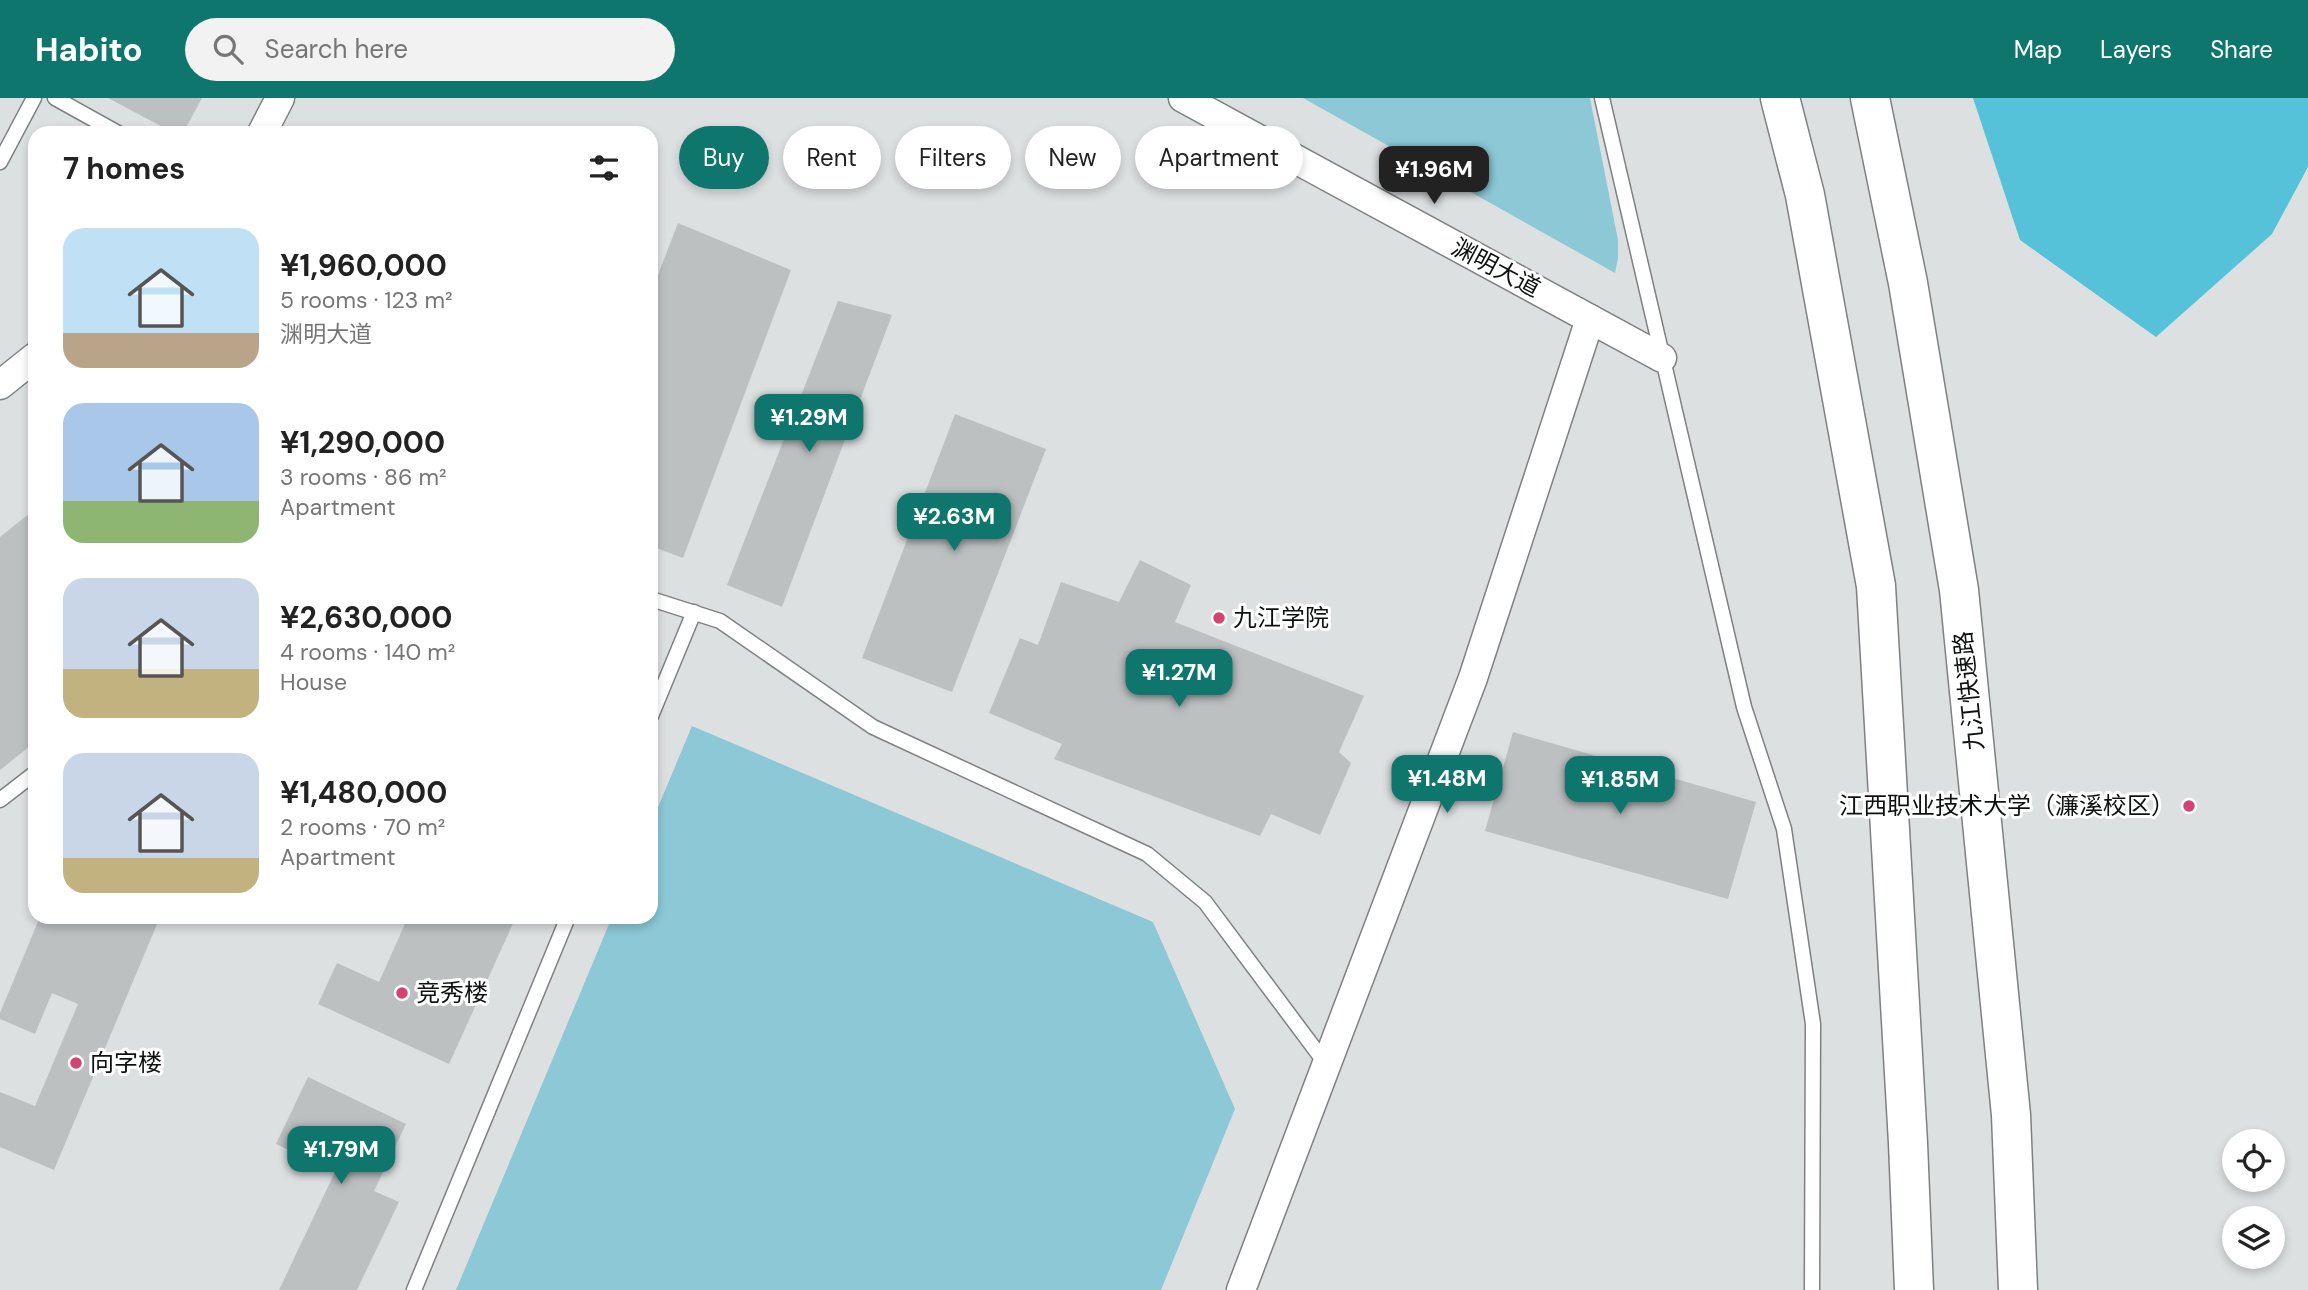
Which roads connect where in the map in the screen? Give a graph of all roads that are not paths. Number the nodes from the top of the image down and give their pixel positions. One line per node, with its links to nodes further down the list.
1 (34, 98): 10 (lane)
2 (55, 98): 8 (lane)
3 (280, 98): 9 (street)
4 (1183, 98): 11 (street, 渊明大道)
5 (1602, 98): 12 (lane)
6 (1780, 98): 25 (highway)
7 (1870, 98): 26 (highway, 九江快速路)
8 (105, 126)
9 (266, 126)
10 (0, 162)
11 (1590, 319): 12 (street, 渊明大道); 21 (street)
12 (1662, 358): 24 (lane)
13 (28, 363): 14 (street)
14 (0, 385)
15 (658, 601): 16 (lane)
16 (694, 612): 17 (lane); 21 (lane)
17 (658, 699)
18 (28, 778): 19 (lane)
19 (0, 800)
20 (565, 924): 22 (lane)
21 (1327, 1064): 23 (street)
22 (414, 1290)
23 (1241, 1290)
24 (1812, 1290)
25 (1914, 1290)
26 (2018, 1290)

